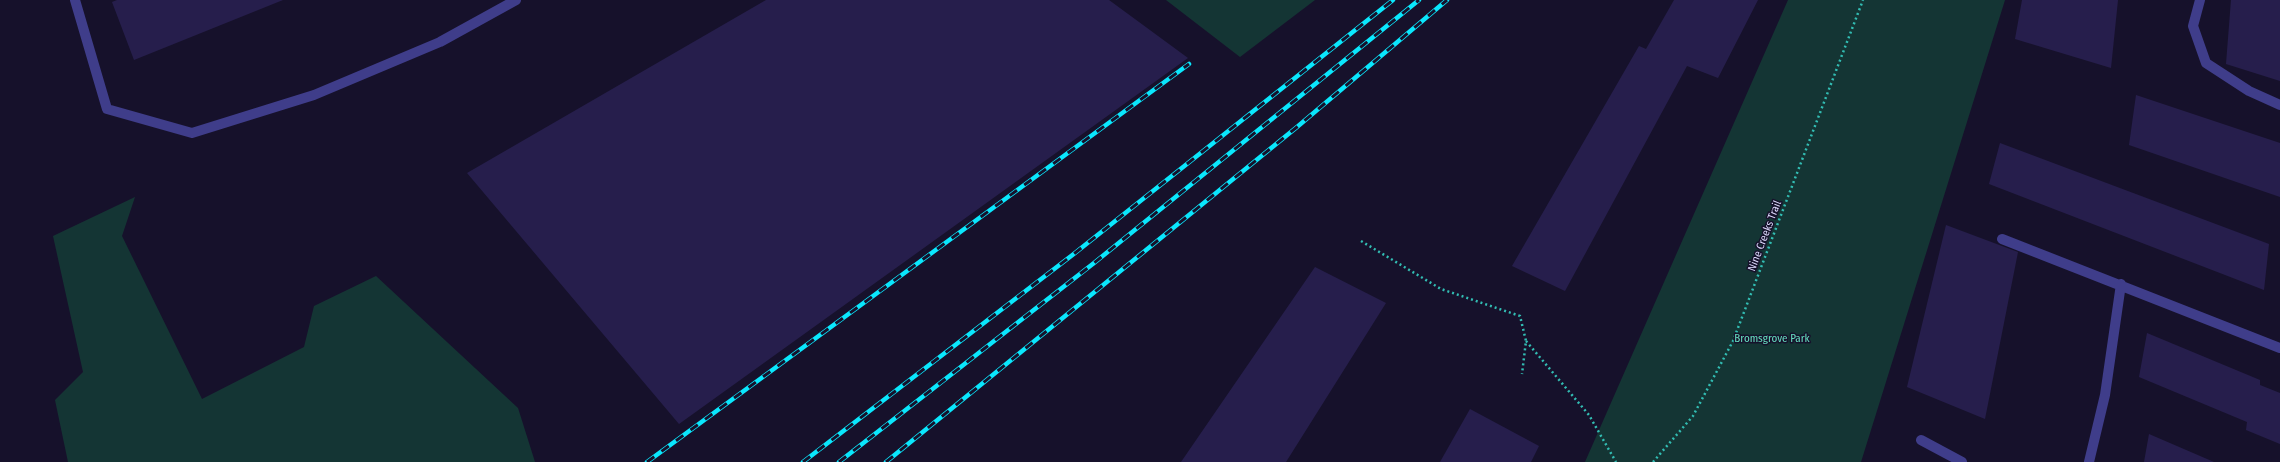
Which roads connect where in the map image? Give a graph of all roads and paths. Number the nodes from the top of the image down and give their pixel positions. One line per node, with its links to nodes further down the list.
1 (76, 0): 2 (lane)
2 (516, 0)
3 (1863, 0): 14 (path, Nine Creeks Trail)
4 (2200, 0): 5 (lane)
5 (2280, 105)
6 (2002, 239): 8 (lane)
7 (1362, 240): 9 (path)
8 (2121, 284): 10 (lane); 16 (lane)
9 (1526, 341): 11 (path); 13 (path)
10 (2280, 348)
11 (1522, 374)
12 (1921, 440): 15 (lane)
13 (1616, 462)
14 (1653, 462)
15 (1962, 462)
16 (2089, 462)

